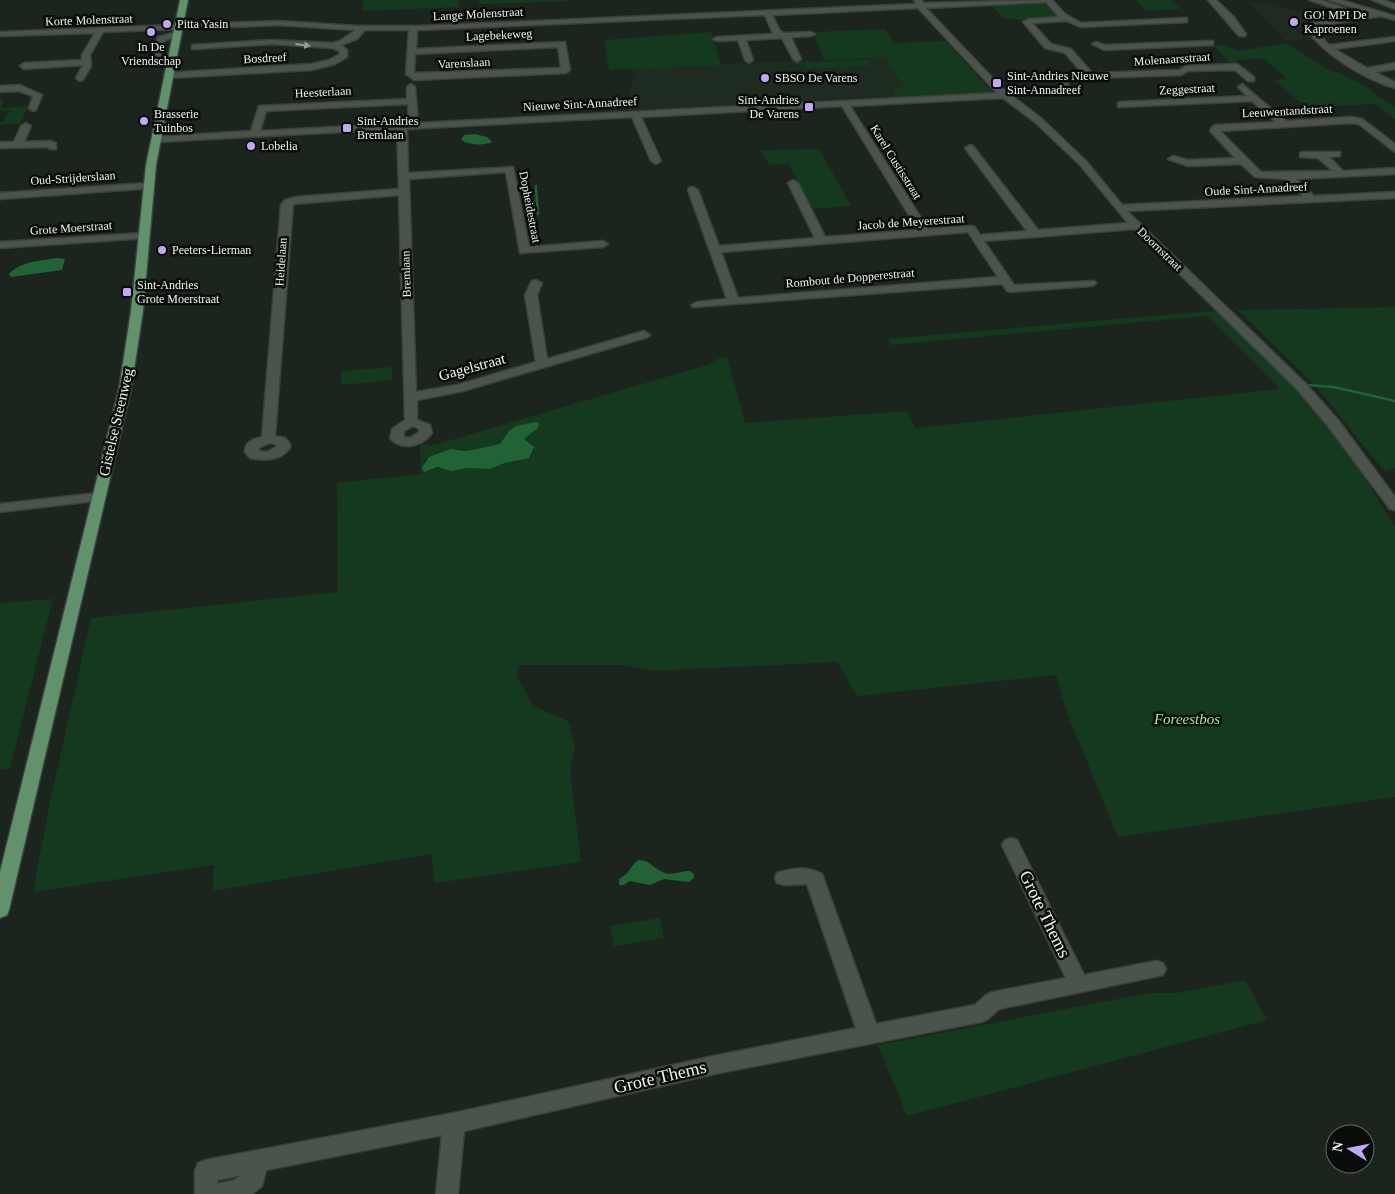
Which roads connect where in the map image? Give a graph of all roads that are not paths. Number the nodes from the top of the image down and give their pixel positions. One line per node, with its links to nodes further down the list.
1 (184, 0): 21 (main road, Gistelse Steenweg)
2 (1048, 0): 7 (street, Lange Molenstraat); 14 (street)
3 (1212, 0): 24 (street)
4 (1313, 0): 12 (street)
5 (1333, 0): 11 (street)
6 (1376, 0): 9 (street)
7 (1000, 1): 8 (street, Lange Molenstraat)
8 (919, 3): 10 (street, Lange Molenstraat); 54 (street, Doornstraat)
9 (1395, 7)
10 (767, 12): 19 (street, Lange Molenstraat); 25 (street)
11 (1382, 14): 12 (street); 13 (street)
12 (1367, 17): 35 (street)
13 (1395, 18)
14 (1069, 19): 17 (street); 46 (street)
15 (1184, 20): 17 (street)
16 (290, 24): 18 (street, Lange Molenstraat); 21 (street, Lange Molenstraat); 29 (street, Bosdreef)
17 (1170, 27): 32 (street)
18 (363, 28): 19 (street, Lange Molenstraat); 33 (street, Bosdreef)
19 (412, 28): 36 (street, Varenslaan)
20 (100, 30): 21 (street, Korte Molenstraat); 22 (street, Korte Molenstraat); 40 (street)
21 (178, 31): 38 (main road, Gistelse Steenweg); 38 (street)
22 (0, 34)
23 (811, 34): 25 (street)
24 (1242, 34)
25 (781, 35): 26 (street); 37 (street)
26 (741, 38): 27 (street); 39 (street)
27 (717, 39)
28 (1395, 39): 35 (street)
29 (271, 42): 33 (street, Bosdreef, one-way to 33); 34 (street, Bosdreef)
30 (1210, 43): 32 (street)
31 (1096, 44): 32 (street)
32 (1188, 44)
33 (334, 45): 45 (street, Bosdreef)
34 (195, 47)
35 (1327, 48): 44 (street)
36 (412, 52): 43 (street, Lagebekeweg); 43 (street, Varenslaan)
37 (797, 58)
38 (171, 60): 45 (main road, Gistelse Steenweg)
39 (749, 60)
40 (86, 62): 41 (street); 47 (street)
41 (24, 66)
42 (1395, 66): 44 (street)
43 (566, 70)
44 (1367, 71): 49 (street)
45 (168, 74): 65 (main road, Gistelse Steenweg)
46 (1090, 76): 48 (street, Molenaarsstraat); 50 (street, Molenaarsstraat)
47 (80, 78)
48 (1251, 79)
49 (1395, 85)
50 (1066, 86)
51 (411, 87): 56 (street)
52 (1242, 87): 55 (street)
53 (0, 89): 59 (street)
54 (1004, 95): 57 (street, Nieuwe Sint-Annadreef); 88 (street, Doornstraat)
55 (1255, 98): 58 (street, Zeggestraat); 61 (street)
56 (412, 100): 63 (street); 64 (street, Heesterlaan)
57 (845, 104): 60 (street, Nieuwe Sint-Annadreef); 90 (street, Karel Custisstraat)
58 (1121, 105)
59 (33, 108)
60 (635, 114): 63 (street, Nieuwe Sint-Annadreef); 75 (street)
61 (1284, 124): 70 (street, Leeuwentandstraat); 76 (street, Leeuwentandstraat)
62 (26, 126): 66 (street)
63 (408, 126): 64 (street, Nieuwe Sint-Annadreef); 79 (street, Bremlaan)
64 (255, 134): 65 (street, Nieuwe Sint-Annadreef)
65 (156, 139): 82 (main road, Gistelse Steenweg)
66 (18, 144): 67 (street); 68 (street)
67 (0, 145)
68 (53, 147)
69 (970, 148): 91 (street)
70 (1395, 149)
71 (1337, 154): 73 (street)
72 (1302, 155): 73 (street)
73 (1320, 155): 78 (street)
74 (1173, 159): 76 (street)
75 (656, 161)
76 (1243, 161): 80 (street, Leeuwentandstraat)
77 (1395, 171): 78 (street, Leeuwentandstraat)
78 (1341, 174): 80 (street, Leeuwentandstraat)
79 (403, 176): 84 (street, Bremlaan); 95 (street, Dopheidestraat)
80 (1288, 176): 87 (street)
81 (793, 183): 94 (street)
82 (148, 186): 86 (street, Oud-Strijderslaan); 92 (main road, Gistelse Steenweg)
83 (693, 190): 97 (street)
84 (404, 192): 105 (street, Bremlaan); 107 (street, Heidelaan)
85 (1395, 195): 87 (street, Oude Sint-Annadreef)
86 (0, 196)
87 (1311, 199): 88 (street, Oude Sint-Annadreef)
88 (1119, 208): 89 (street, Doornstraat)
89 (1136, 226): 91 (street, Jacob de Meyerestraat); 109 (street, Doornstraat)
90 (925, 233): 93 (street, Jacob de Meyerestraat); 94 (street, Jacob de Meyerestraat)
91 (1035, 234): 93 (street, Jacob de Meyerestraat)
92 (143, 236): 96 (street, Grote Moerstraat); 108 (main road, Gistelse Steenweg)
93 (977, 238): 98 (street)
94 (822, 241): 97 (street, Jacob de Meyerestraat)
95 (603, 244)
96 (0, 245)
97 (715, 249): 101 (street)
98 (1005, 280): 100 (street); 101 (street, Rombout de Dopperestraat)
99 (536, 283): 104 (street)
100 (1090, 283)
101 (734, 302): 102 (street, Rombout de Dopperestraat)
102 (697, 304)
103 (644, 335): 104 (street, Gagelstraat)
104 (542, 365): 105 (street, Gagelstraat)
105 (410, 397): 106 (street, Bremlaan)
106 (411, 422)
107 (268, 438)
108 (98, 498): 110 (street); 113 (main road, Gistelse Steenweg)
109 (1395, 506)
110 (0, 508)
111 (1011, 845): 115 (street, Grote Thems)
112 (784, 878): 116 (street)
113 (0, 910)
114 (1156, 969): 115 (street, Grote Thems)
115 (1079, 984): 116 (street, Grote Thems)
116 (866, 1035): 117 (street, Grote Thems)
117 (454, 1123): 118 (street, Grote Thems); 121 (street)
118 (255, 1162): 119 (street, Grote Thems); 120 (street)
119 (215, 1194)
120 (220, 1194)
121 (447, 1194)

